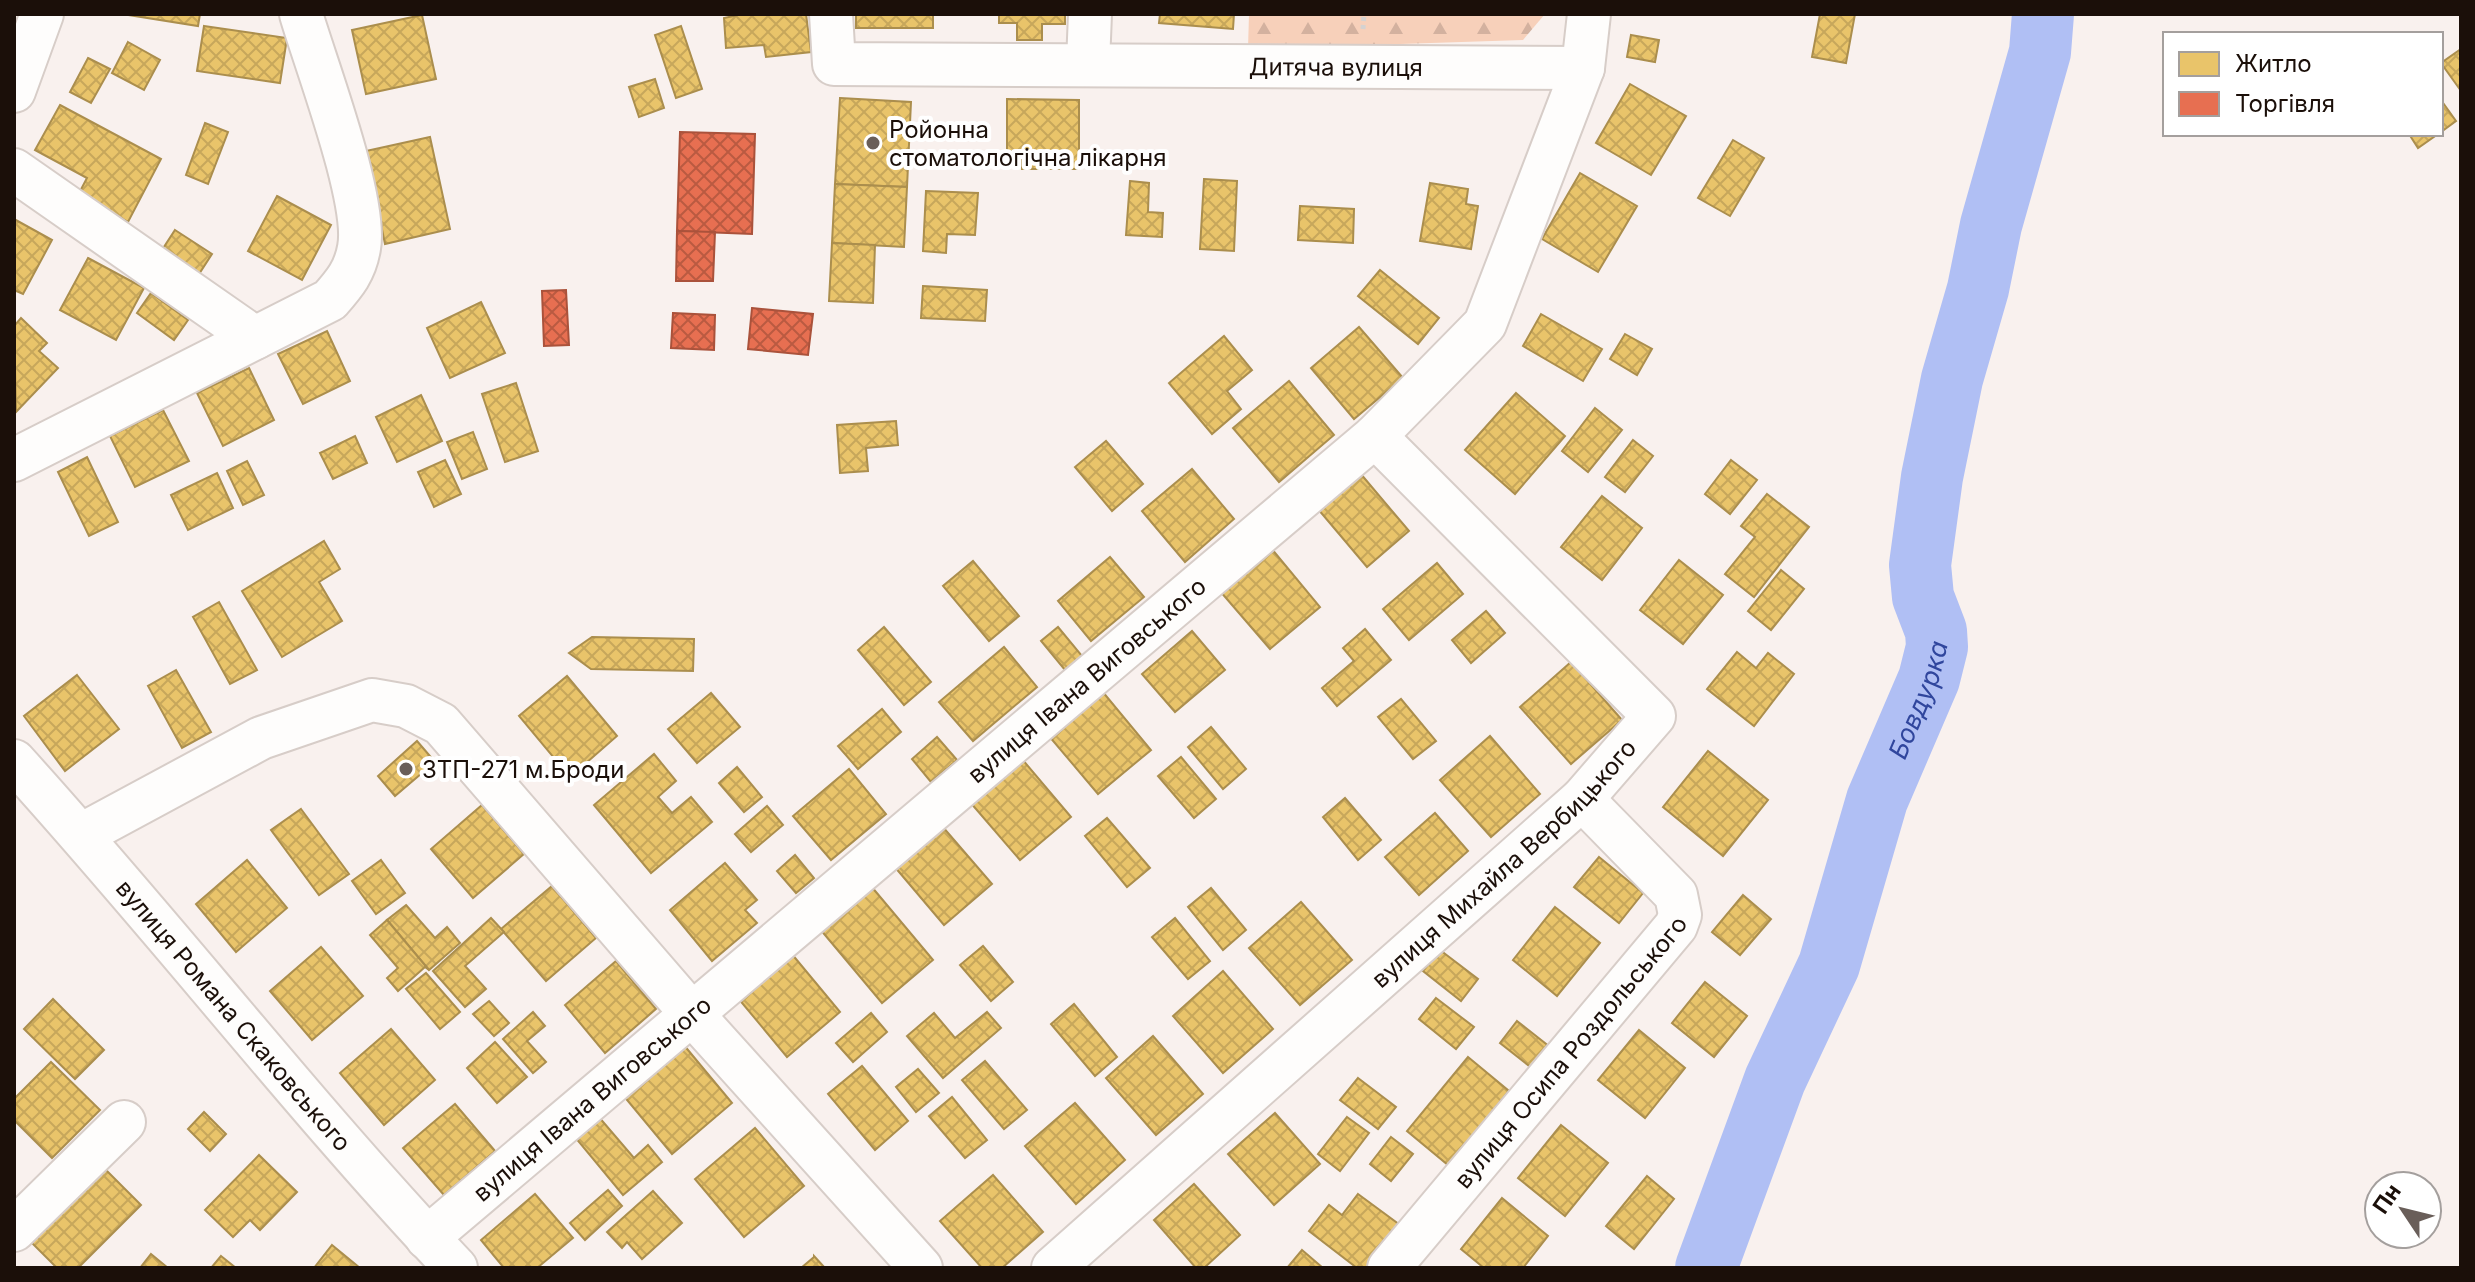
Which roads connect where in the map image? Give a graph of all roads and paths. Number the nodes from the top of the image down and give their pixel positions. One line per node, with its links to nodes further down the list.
1 (42, 14): 8 (street)
2 (301, 14): 10 (street)
3 (831, 14): 6 (street, Дитяча вулиця)
4 (1090, 14): 6 (street)
5 (1589, 14): 7 (street, вулиця Івана Виговського)
6 (1088, 63): 7 (street, Дитяча вулиця)
7 (1583, 68): 11 (street, вулиця Івана Виговського)
8 (14, 91)
9 (14, 170): 10 (street)
10 (255, 338): 12 (street)
11 (1375, 436): 14 (street, вулиця Михайла Вербицького); 16 (street, вулиця Івана Виговського)
12 (14, 460)
13 (14, 761): 15 (street, вулиця Романа Скаковського)
14 (1582, 799): 22 (street, вулиця Михайла Вербицького); 23 (street, вулиця Осипа Роздольського)
15 (81, 835): 16 (street); 19 (street, вулиця Романа Скаковського)
16 (692, 1014): 19 (street, вулиця Івана Виговського); 21 (street)
17 (124, 1122): 18 (street)
18 (14, 1230)
19 (427, 1238): 20 (street, вулиця Романа Скаковського)
20 (456, 1268)
21 (921, 1268)
22 (1053, 1268)
23 (1389, 1268)

